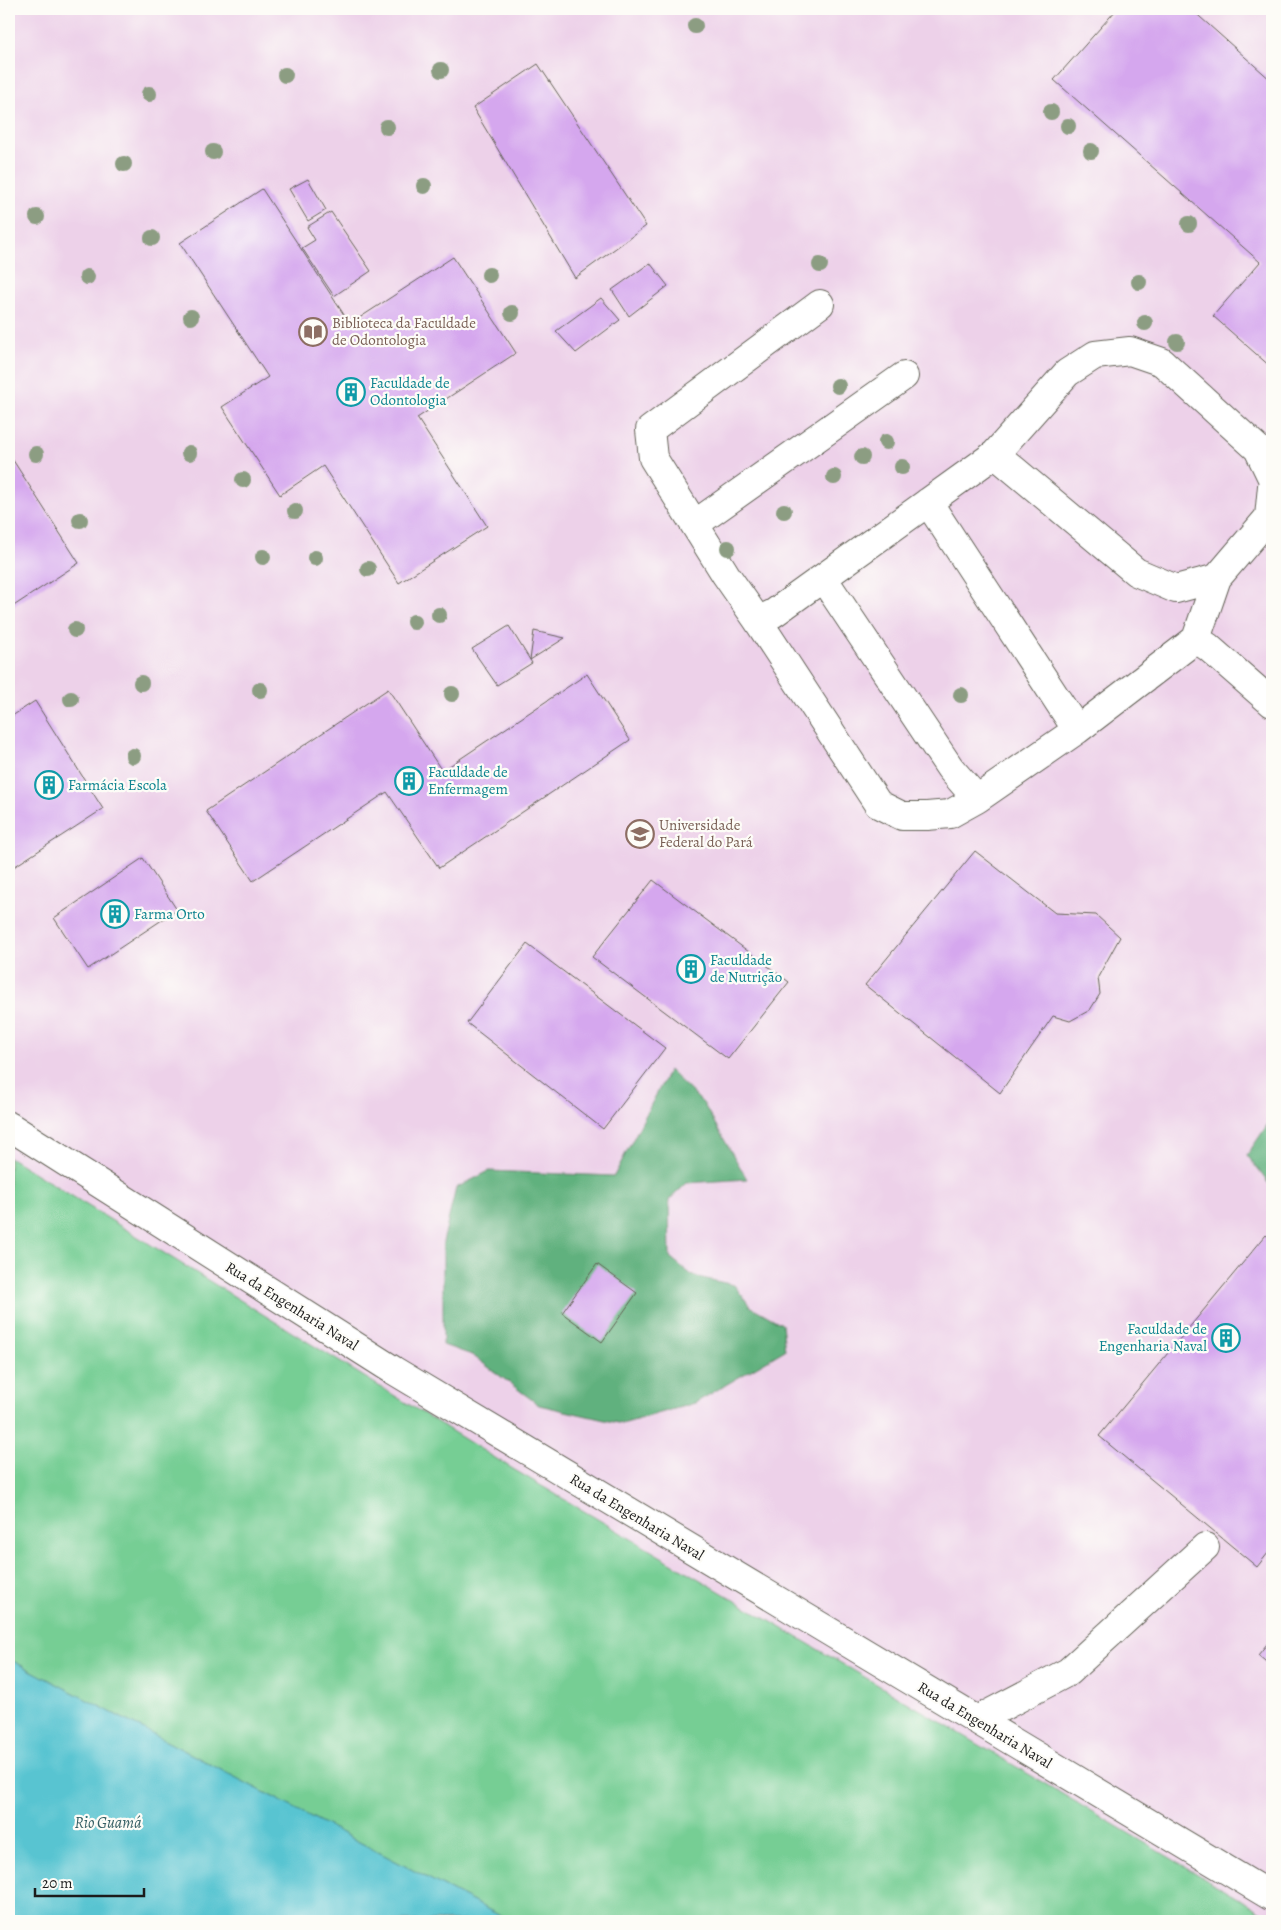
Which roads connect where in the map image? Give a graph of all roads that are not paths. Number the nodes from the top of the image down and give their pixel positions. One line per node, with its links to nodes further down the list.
1 (820, 304): 7 (lane)
2 (904, 376): 7 (lane)
3 (995, 454): 4 (lane); 6 (lane); 9 (lane)
4 (1272, 478)
5 (1272, 486): 9 (lane)
6 (928, 502): 8 (lane); 13 (lane)
7 (695, 524): 10 (lane)
8 (823, 578): 10 (lane); 14 (lane)
9 (1217, 578): 11 (lane)
10 (758, 621): 14 (lane)
11 (1196, 638): 12 (lane); 13 (lane)
12 (1272, 704)
13 (1077, 730): 14 (lane)
14 (977, 799)
15 (9, 1126): 17 (lane, Rua da Engenharia Naval)
16 (1205, 1547): 17 (lane)
17 (977, 1720): 18 (lane, Rua da Engenharia Naval)
18 (1272, 1897)

